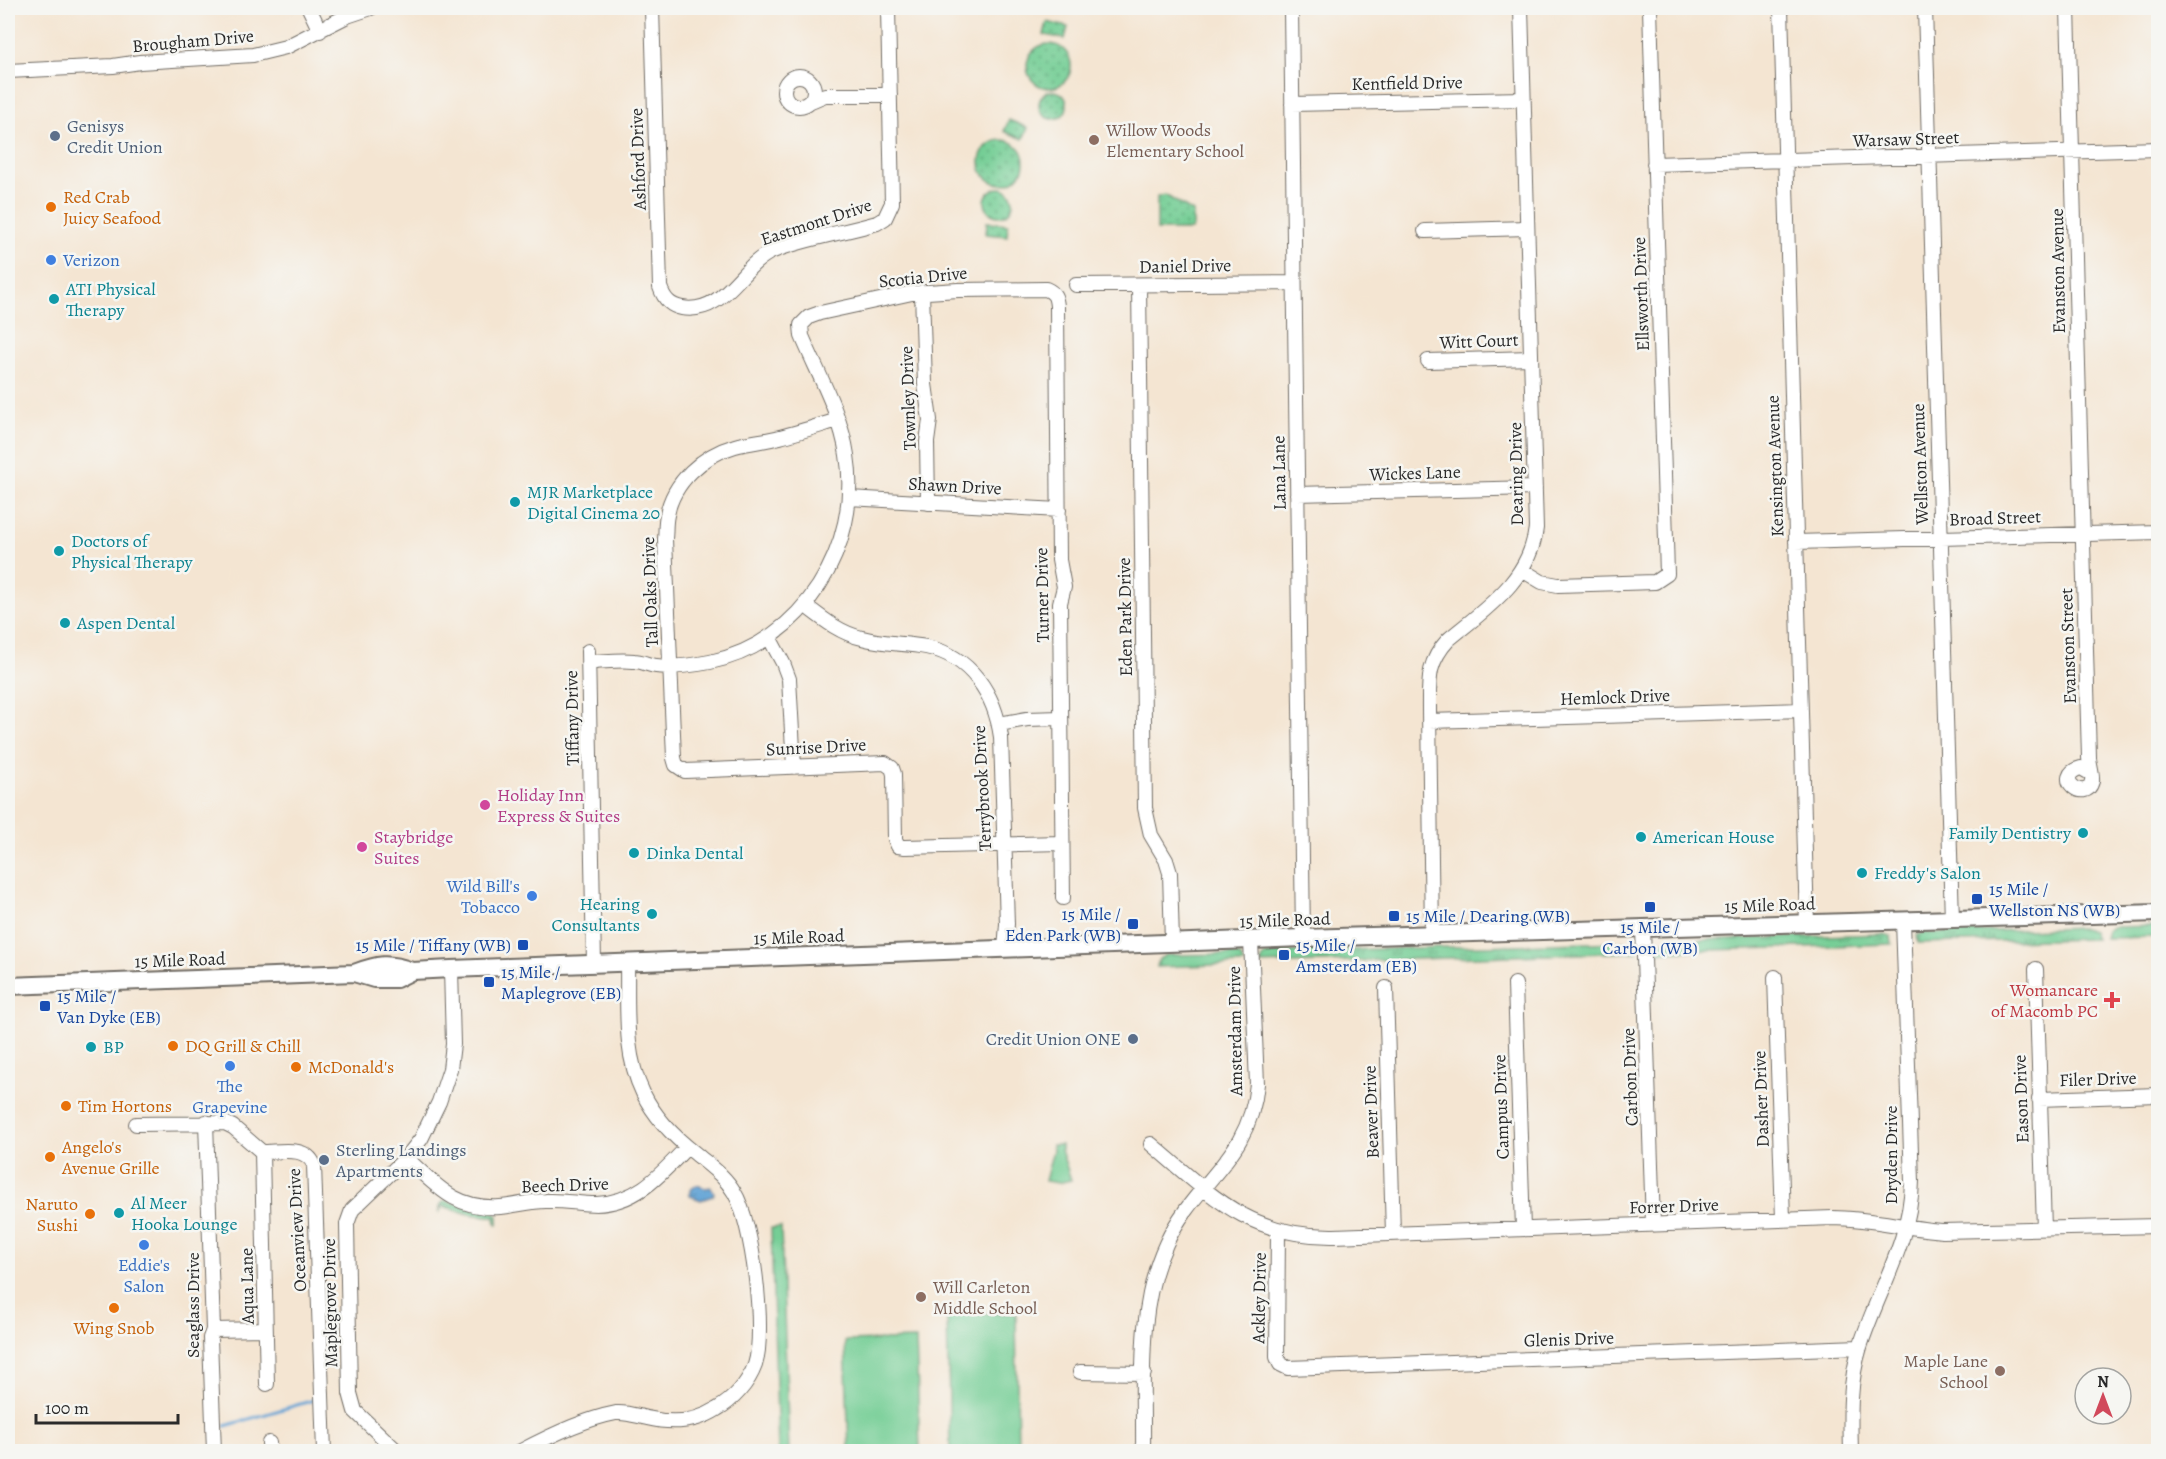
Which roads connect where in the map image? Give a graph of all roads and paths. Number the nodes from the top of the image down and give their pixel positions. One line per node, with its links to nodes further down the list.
1 (309, 8): 11 (street)
2 (371, 8): 11 (street, Brougham Drive)
3 (652, 8): 29 (street, Ashford Drive)
4 (888, 8): 14 (street, Eastmont Drive)
5 (1291, 8): 16 (street, Lana Lane)
6 (1521, 8): 15 (street, Dearing Drive)
7 (1650, 8): 21 (street, Ellsworth Drive)
8 (1781, 8): 20 (street, Kensington Avenue)
9 (1925, 8): 19 (street, Wellston Avenue)
10 (2068, 8): 18 (street, Evanston Avenue)
11 (320, 31): 12 (street, Brougham Drive)
12 (8, 71)
13 (817, 95): 14 (street)
14 (890, 95): 29 (street, Eastmont Drive)
15 (1523, 99): 16 (street, Kentfield Drive); 22 (street, Dearing Drive)
16 (1292, 104): 24 (street, Lana Lane)
17 (2158, 149): 18 (street, Warsaw Street)
18 (2072, 152): 19 (street, Warsaw Street); 39 (street, Evanston Avenue)
19 (1929, 156): 20 (street, Warsaw Street); 40 (street, Wellston Avenue)
20 (1785, 160): 21 (street, Warsaw Street); 41 (street, Kensington Avenue)
21 (1654, 164): 42 (street, Ellsworth Drive)
22 (1527, 228): 23 (street); 30 (street, Dearing Drive)
23 (1425, 231)
24 (1294, 283): 26 (street, Daniel Drive); 34 (street, Lana Lane)
25 (1076, 285): 26 (street, Daniel Drive)
26 (1139, 285): 64 (street, Eden Park Drive)
27 (922, 292): 28 (street, Scotia Drive); 32 (street, Scotia Drive); 36 (street, Townley Drive)
28 (1053, 292): 37 (street, Turner Drive)
29 (672, 305)
30 (1531, 358): 31 (street, Witt Court); 33 (street, Dearing Drive)
31 (1428, 361)
32 (838, 420): 35 (street); 45 (street, Tall Oaks Drive)
33 (1535, 488): 34 (street, Wickes Lane); 42 (street, Dearing Drive)
34 (1297, 494): 62 (street, Lana Lane)
35 (849, 498): 36 (street, Shawn Drive); 43 (street)
36 (928, 503): 37 (street, Shawn Drive)
37 (1059, 510): 47 (street, Turner Drive)
38 (2158, 532): 39 (street, Broad Street)
39 (2082, 534): 40 (street, Broad Street); 52 (street, Evanston Street)
40 (1941, 537): 41 (street, Broad Street); 57 (street, Wellston Avenue)
41 (1796, 542): 46 (street, Kensington Avenue)
42 (1522, 570): 48 (street, Dearing Drive)
43 (806, 606): 44 (street); 49 (street, Terrybrook Drive)
44 (769, 638): 45 (street); 51 (street)
45 (670, 666): 50 (street, Tall Oaks Drive); 67 (street, Tiffany Drive)
46 (1801, 710): 48 (street, Hemlock Drive); 59 (street, Kensington Avenue)
47 (1061, 718): 49 (street); 53 (street, Turner Drive)
48 (1429, 721): 61 (street, Dearing Drive)
49 (999, 724): 54 (street, Terrybrook Drive)
50 (677, 767): 51 (street, Sunrise Drive)
51 (794, 767): 54 (street, Sunrise Drive)
52 (2084, 770)
53 (1062, 843): 54 (street, Sunrise Drive); 55 (street, Turner Drive)
54 (1004, 844): 65 (street, Terrybrook Drive)
55 (1063, 898)
56 (2158, 913): 57 (main road, 15 Mile Road)
57 (1952, 920): 58 (main road, 15 Mile Road)
58 (1903, 921): 59 (main road, 15 Mile Road); 86 (street, Dryden Drive)
59 (1807, 924): 60 (main road, 15 Mile Road)
60 (1643, 928): 61 (main road, 15 Mile Road); 84 (street, Carbon Drive)
61 (1432, 935): 62 (main road, 15 Mile Road)
62 (1303, 938): 63 (main road, 15 Mile Road)
63 (1251, 940): 64 (main road, 15 Mile Road); 82 (street, Amsterdam Drive)
64 (1172, 943): 65 (main road, 15 Mile Road)
65 (1005, 949): 66 (main road, 15 Mile Road)
66 (627, 963): 67 (main road, 15 Mile Road); 79 (street)
67 (594, 964): 68 (main road, 15 Mile Road)
68 (451, 969): 72 (main road, 15 Mile Road); 81 (street, Maplegrove Drive)
69 (2036, 969): 75 (street, Eason Drive)
70 (1775, 977): 83 (street, Dasher Drive)
71 (1515, 984): 87 (street, Campus Drive)
72 (8, 986)
73 (1386, 988): 90 (street, Beaver Drive)
74 (2158, 1095): 75 (street, Filer Drive)
75 (2039, 1099): 88 (street, Eason Drive)
76 (206, 1122): 77 (street); 80 (street); 92 (street, Seaglass Drive)
77 (136, 1124)
78 (1151, 1144): 82 (street, Forrer Drive)
79 (687, 1147): 81 (street, Beech Drive); 101 (street)
80 (262, 1152): 91 (street, Aqua Lane); 99 (street, Oceanview Drive)
81 (406, 1158): 100 (street, Maplegrove Drive)
82 (1203, 1188): 89 (street, Forrer Drive); 96 (street, Amsterdam Drive)
83 (1783, 1220): 84 (street, Forrer Drive); 86 (street, Forrer Drive)
84 (1653, 1224): 87 (street, Forrer Drive)
85 (2158, 1226): 88 (street, Forrer Drive)
86 (1906, 1228): 88 (street, Forrer Drive); 93 (street, Dryden Drive)
87 (1523, 1229): 90 (street, Forrer Drive)
88 (2044, 1229)
89 (1278, 1231): 90 (street, Forrer Drive); 94 (street, Ackley Drive)
90 (1393, 1234)
91 (265, 1329): 92 (street); 97 (street, Aqua Lane)
92 (213, 1330): 98 (street, Seaglass Drive)
93 (1860, 1347): 94 (street, Glenis Drive); 103 (street, Dryden Drive)
94 (1280, 1364)
95 (1080, 1372): 96 (street)
96 (1144, 1373): 102 (street, Amsterdam Drive)
97 (267, 1384)
98 (214, 1452)
99 (324, 1452)
100 (398, 1452)
101 (519, 1452)
102 (1143, 1452)
103 (1851, 1452)

